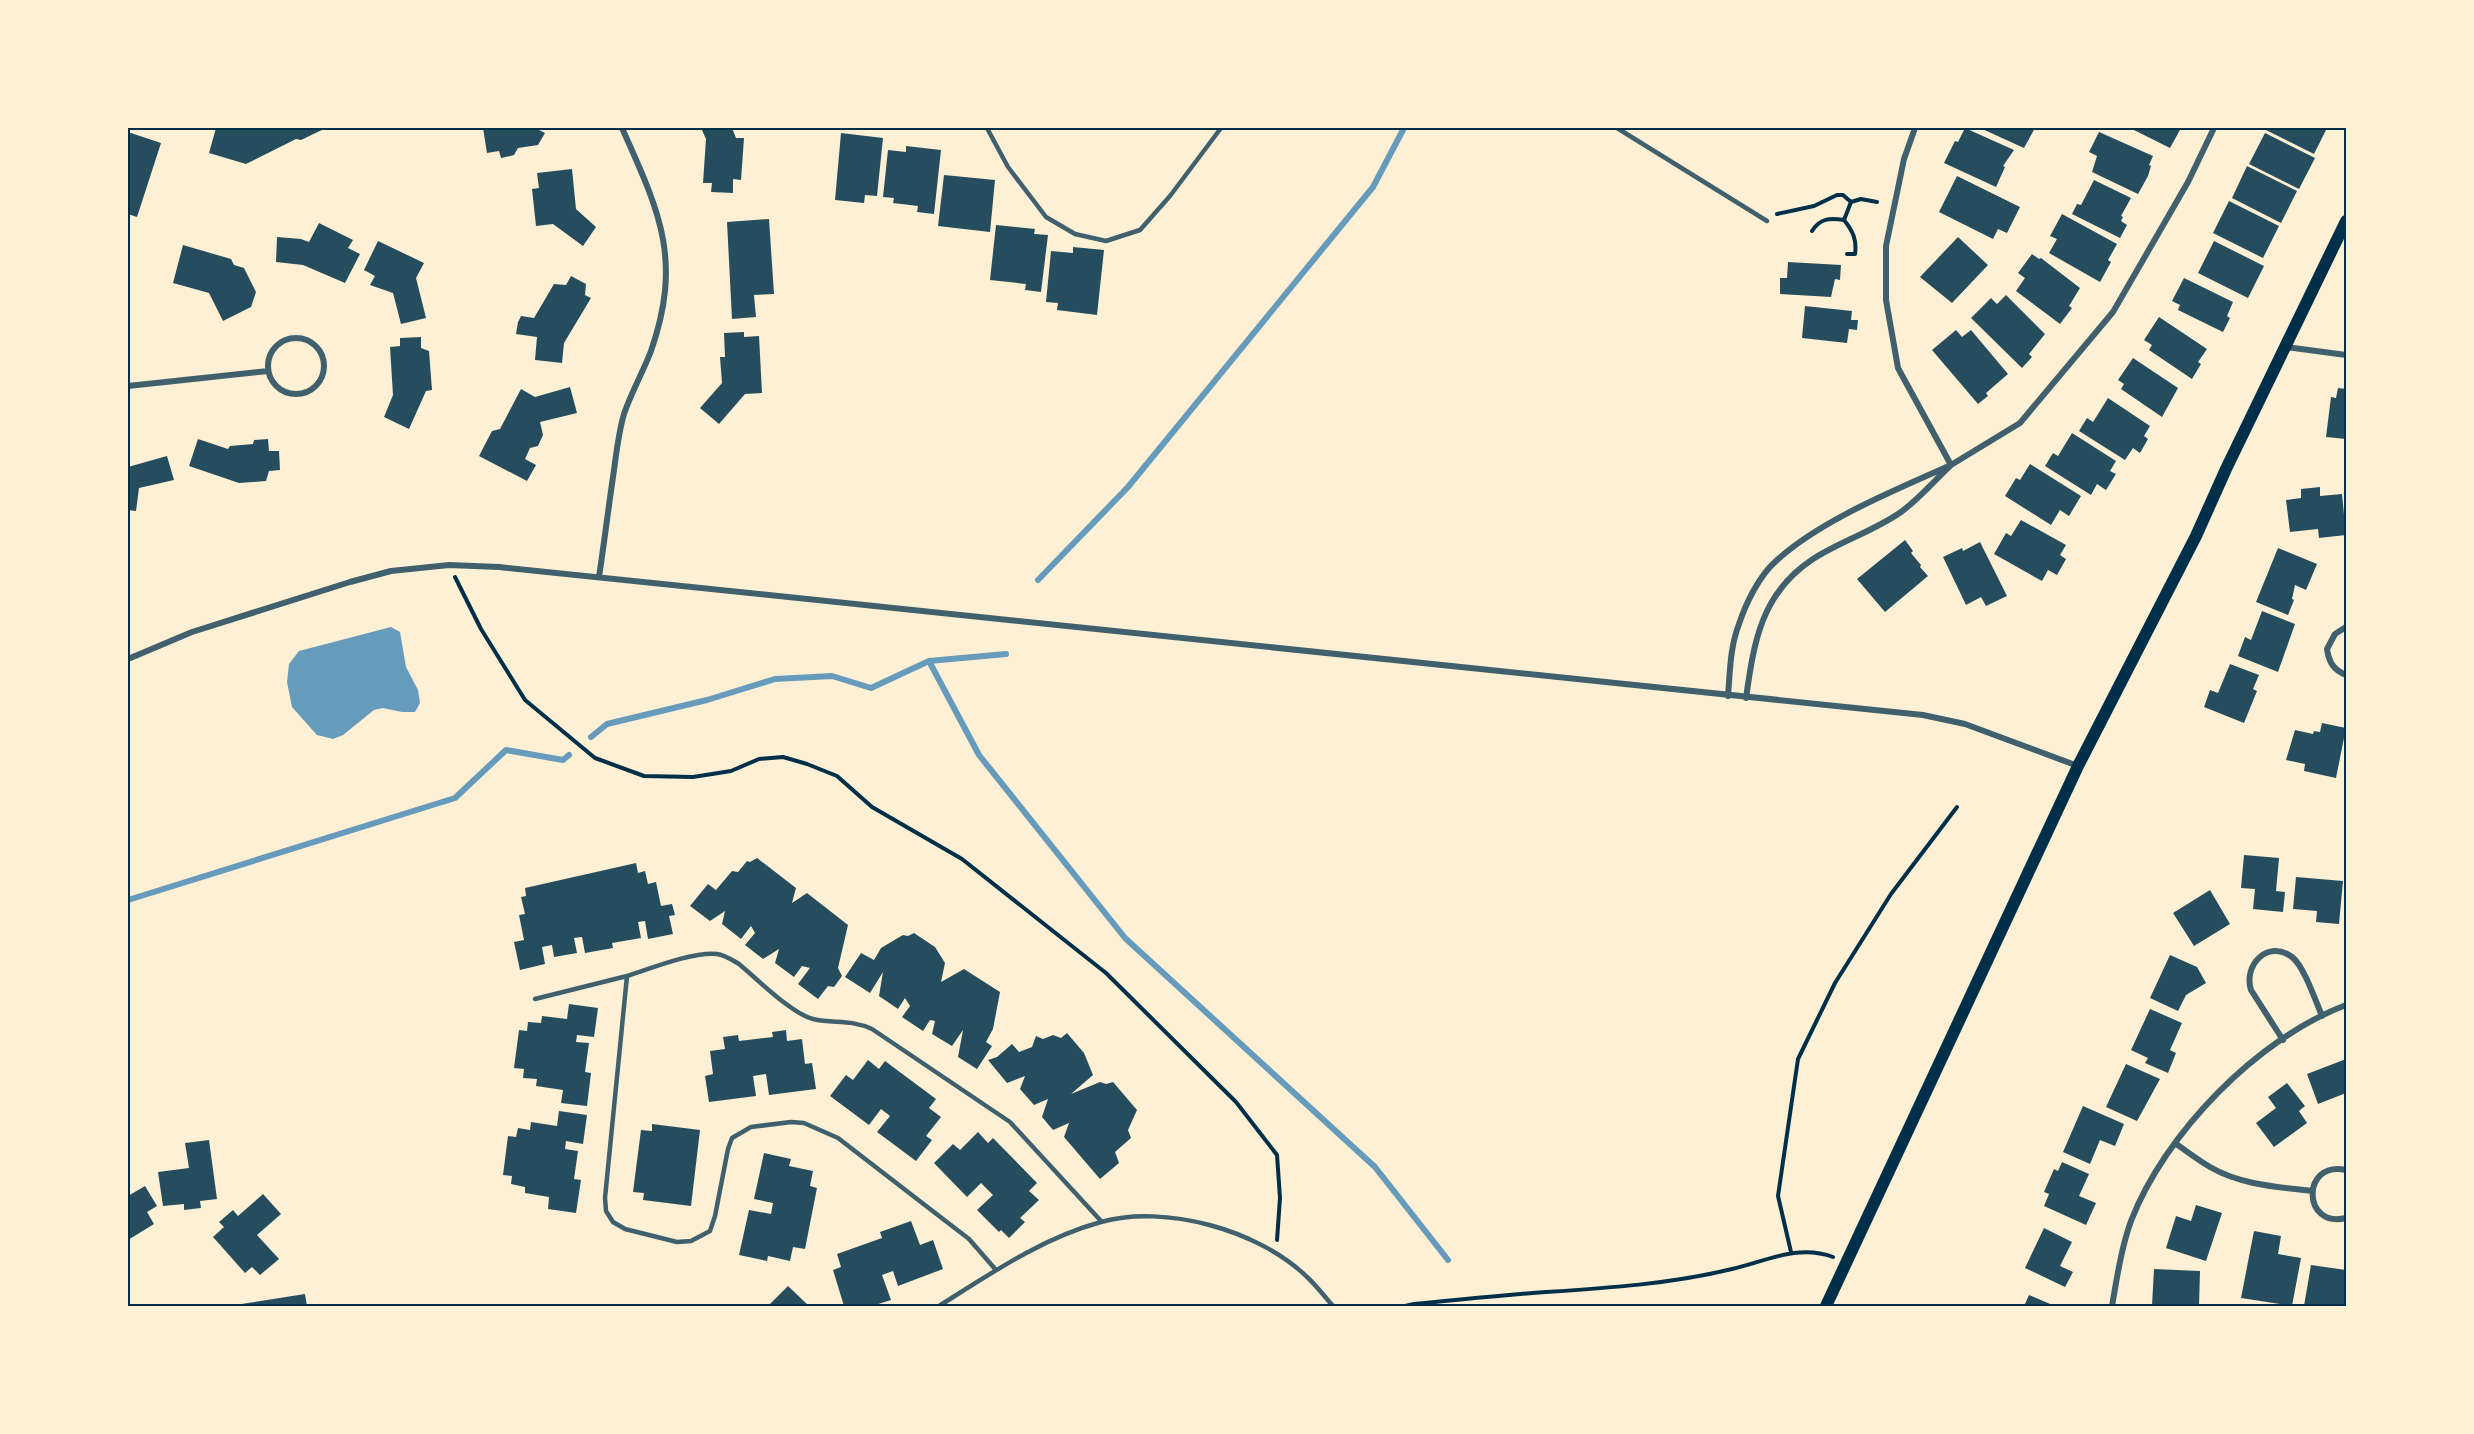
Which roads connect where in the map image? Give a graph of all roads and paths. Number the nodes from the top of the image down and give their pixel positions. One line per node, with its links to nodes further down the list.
1 (622, 128): 20 (street)
2 (987, 128): 3 (lane)
3 (1221, 128)
4 (1617, 128): 9 (lane)
5 (1915, 128): 18 (street)
6 (2214, 128): 18 (street)
7 (1851, 202): 8 (path); 9 (path); 10 (path)
8 (1877, 202)
9 (1765, 220)
10 (1844, 220): 12 (path); 13 (path)
11 (2346, 221): 14 (main road)
12 (1812, 231)
13 (1847, 254)
14 (2285, 347): 15 (street); 26 (main road)
15 (2346, 355)
16 (268, 371): 16 (street); 17 (street)
17 (128, 386)
18 (1951, 465): 24 (street); 25 (street)
19 (448, 565): 20 (street); 22 (street); 38 (path)
20 (599, 577): 24 (street)
21 (2346, 627): 23 (street)
22 (128, 659)
23 (2346, 675)
24 (1728, 696): 25 (street)
25 (1746, 698): 26 (street)
26 (2078, 766): 40 (main road)
27 (1957, 807): 39 (path)
28 (627, 976): 29 (lane); 37 (lane); 41 (lane)
29 (535, 999)
30 (2346, 1005): 31 (street)
31 (2322, 1016): 32 (street); 32 (street)
32 (2283, 1040): 33 (street)
33 (2175, 1143): 35 (street); 46 (street)
34 (2346, 1170): 35 (street)
35 (2312, 1191): 36 (street)
36 (2346, 1218)
37 (1101, 1221): 41 (lane); 43 (lane)
38 (1276, 1242)
39 (1791, 1252): 40 (path); 44 (path)
40 (1847, 1262): 45 (main road)
41 (996, 1270): 42 (lane)
42 (939, 1306)
43 (1333, 1306)
44 (1405, 1306)
45 (1826, 1306)
46 (2112, 1306)

